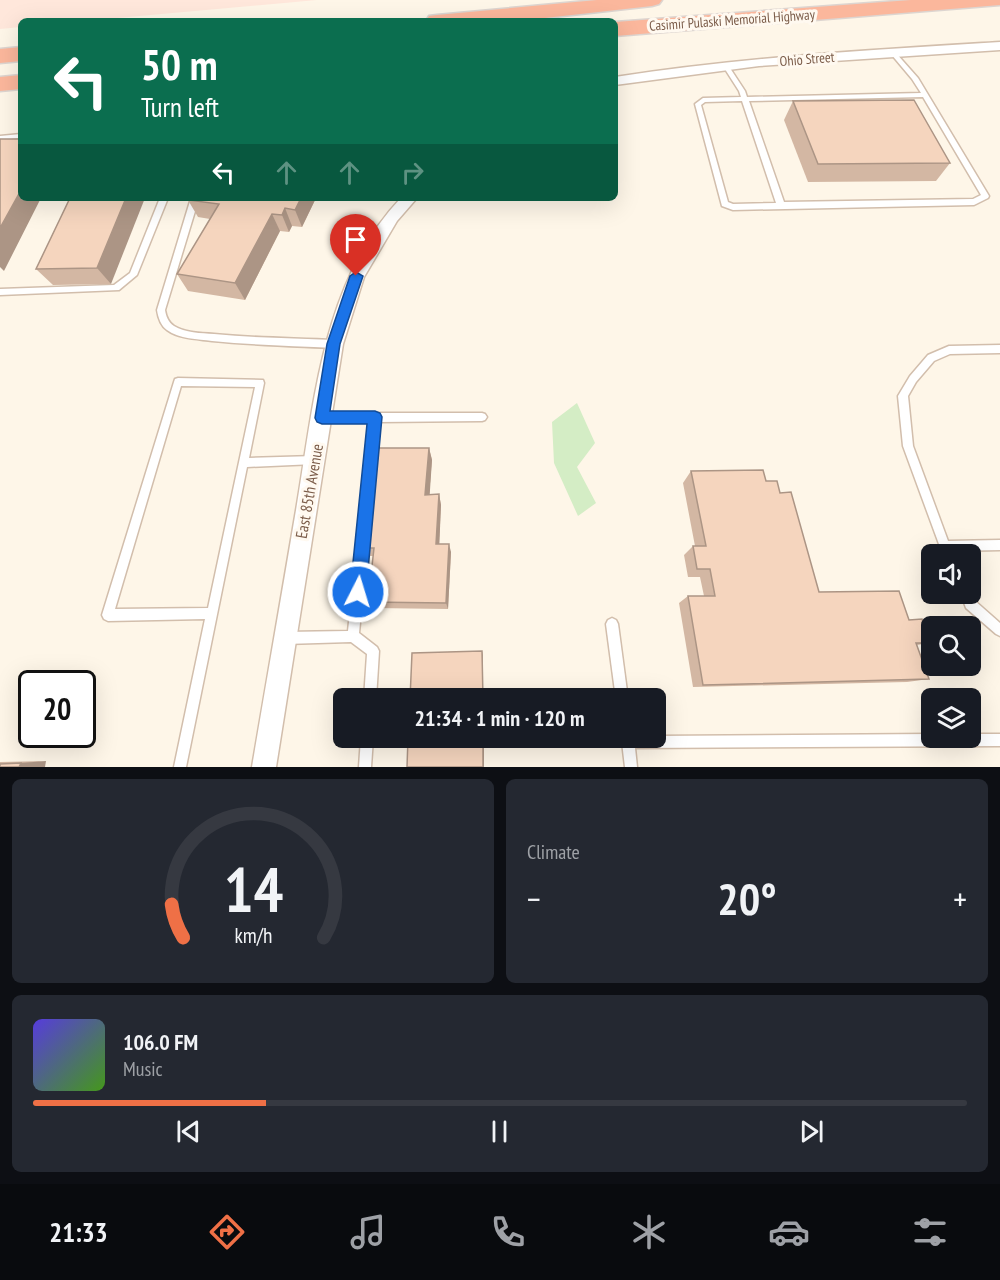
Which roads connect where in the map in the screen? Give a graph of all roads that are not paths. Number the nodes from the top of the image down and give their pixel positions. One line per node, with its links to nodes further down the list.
1 (652, 0): 5 (highway, Casimir Pulaski Memorial Highway)
2 (993, 0): 3 (highway, Casimir Pulaski Memorial Highway)
3 (958, 3): 4 (highway); 6 (highway, Casimir Pulaski Memorial Highway)
4 (1000, 3)
5 (475, 18)
6 (618, 28)
7 (1000, 46): 8 (street, Ohio Street)
8 (893, 53): 11 (street, Ohio Street); 15 (lane)
9 (18, 54): 10 (highway)
10 (0, 56)
11 (726, 66): 12 (street, Ohio Street); 16 (lane)
12 (618, 81)
13 (18, 82): 14 (highway)
14 (0, 84)
15 (925, 95): 16 (lane); 22 (lane)
16 (744, 97): 22 (lane); 22 (lane)
17 (18, 136): 18 (lane)
18 (0, 138)
19 (163, 201): 23 (lane)
20 (194, 201): 24 (lane)
21 (407, 201): 24 (street, East 85th Avenue)
22 (781, 205)
23 (0, 292)
24 (334, 344): 28 (street, East 85th Avenue)
25 (1000, 348): 33 (lane)
26 (375, 417): 27 (lane); 28 (lane); 31 (lane)
27 (482, 417)
28 (322, 418): 29 (street, East 85th Avenue)
29 (315, 460): 30 (lane); 41 (street, East 85th Avenue)
30 (243, 463): 37 (lane); 37 (lane)
31 (366, 510)
32 (364, 533): 40 (lane)
33 (944, 544)
34 (1000, 545): 35 (lane)
35 (981, 547)
36 (970, 604): 39 (lane)
37 (210, 613): 48 (lane)
38 (612, 624): 43 (lane)
39 (1000, 630)
40 (353, 636): 41 (lane); 42 (lane)
41 (285, 638): 49 (street, East 85th Avenue)
42 (371, 688)
43 (621, 688)
44 (666, 740): 45 (lane)
45 (1000, 740)
46 (366, 748): 50 (lane)
47 (628, 748): 51 (lane)
48 (180, 767)
49 (264, 767)
50 (365, 767)
51 (631, 767)

